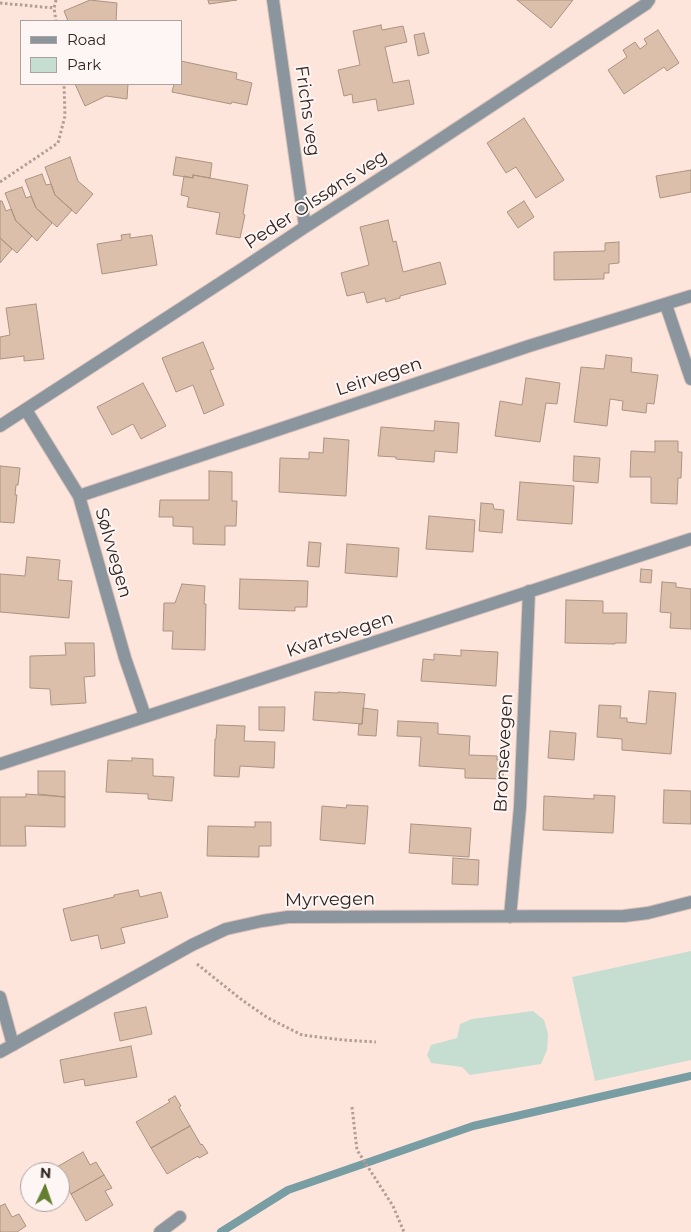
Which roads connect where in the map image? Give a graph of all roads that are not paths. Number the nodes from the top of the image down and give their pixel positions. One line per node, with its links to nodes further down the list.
1 (273, 0): 3 (street, Frichs veg)
2 (649, 0): 3 (street, Peder Olssøns veg)
3 (305, 227): 7 (street, Peder Olssøns veg)
4 (691, 296): 5 (street, Leirvegen)
5 (666, 305): 6 (street); 9 (street, Leirvegen)
6 (691, 379)
7 (26, 410): 8 (street, Peder Olssøns veg); 9 (street, Sølvvegen)
8 (0, 426)
9 (79, 496): 12 (street, Sølvvegen)
10 (691, 539): 11 (street, Kvartsvegen)
11 (529, 591): 12 (street, Kvartsvegen); 15 (street, Bronsevegen)
12 (145, 716): 13 (street, Kvartsvegen)
13 (0, 764)
14 (691, 902): 15 (street, Myrvegen)
15 (510, 917): 17 (street, Myrvegen)
16 (0, 997): 17 (street)
17 (12, 1045): 18 (street, Myrvegen)
18 (0, 1052)
19 (180, 1217): 20 (street)
20 (160, 1232)

